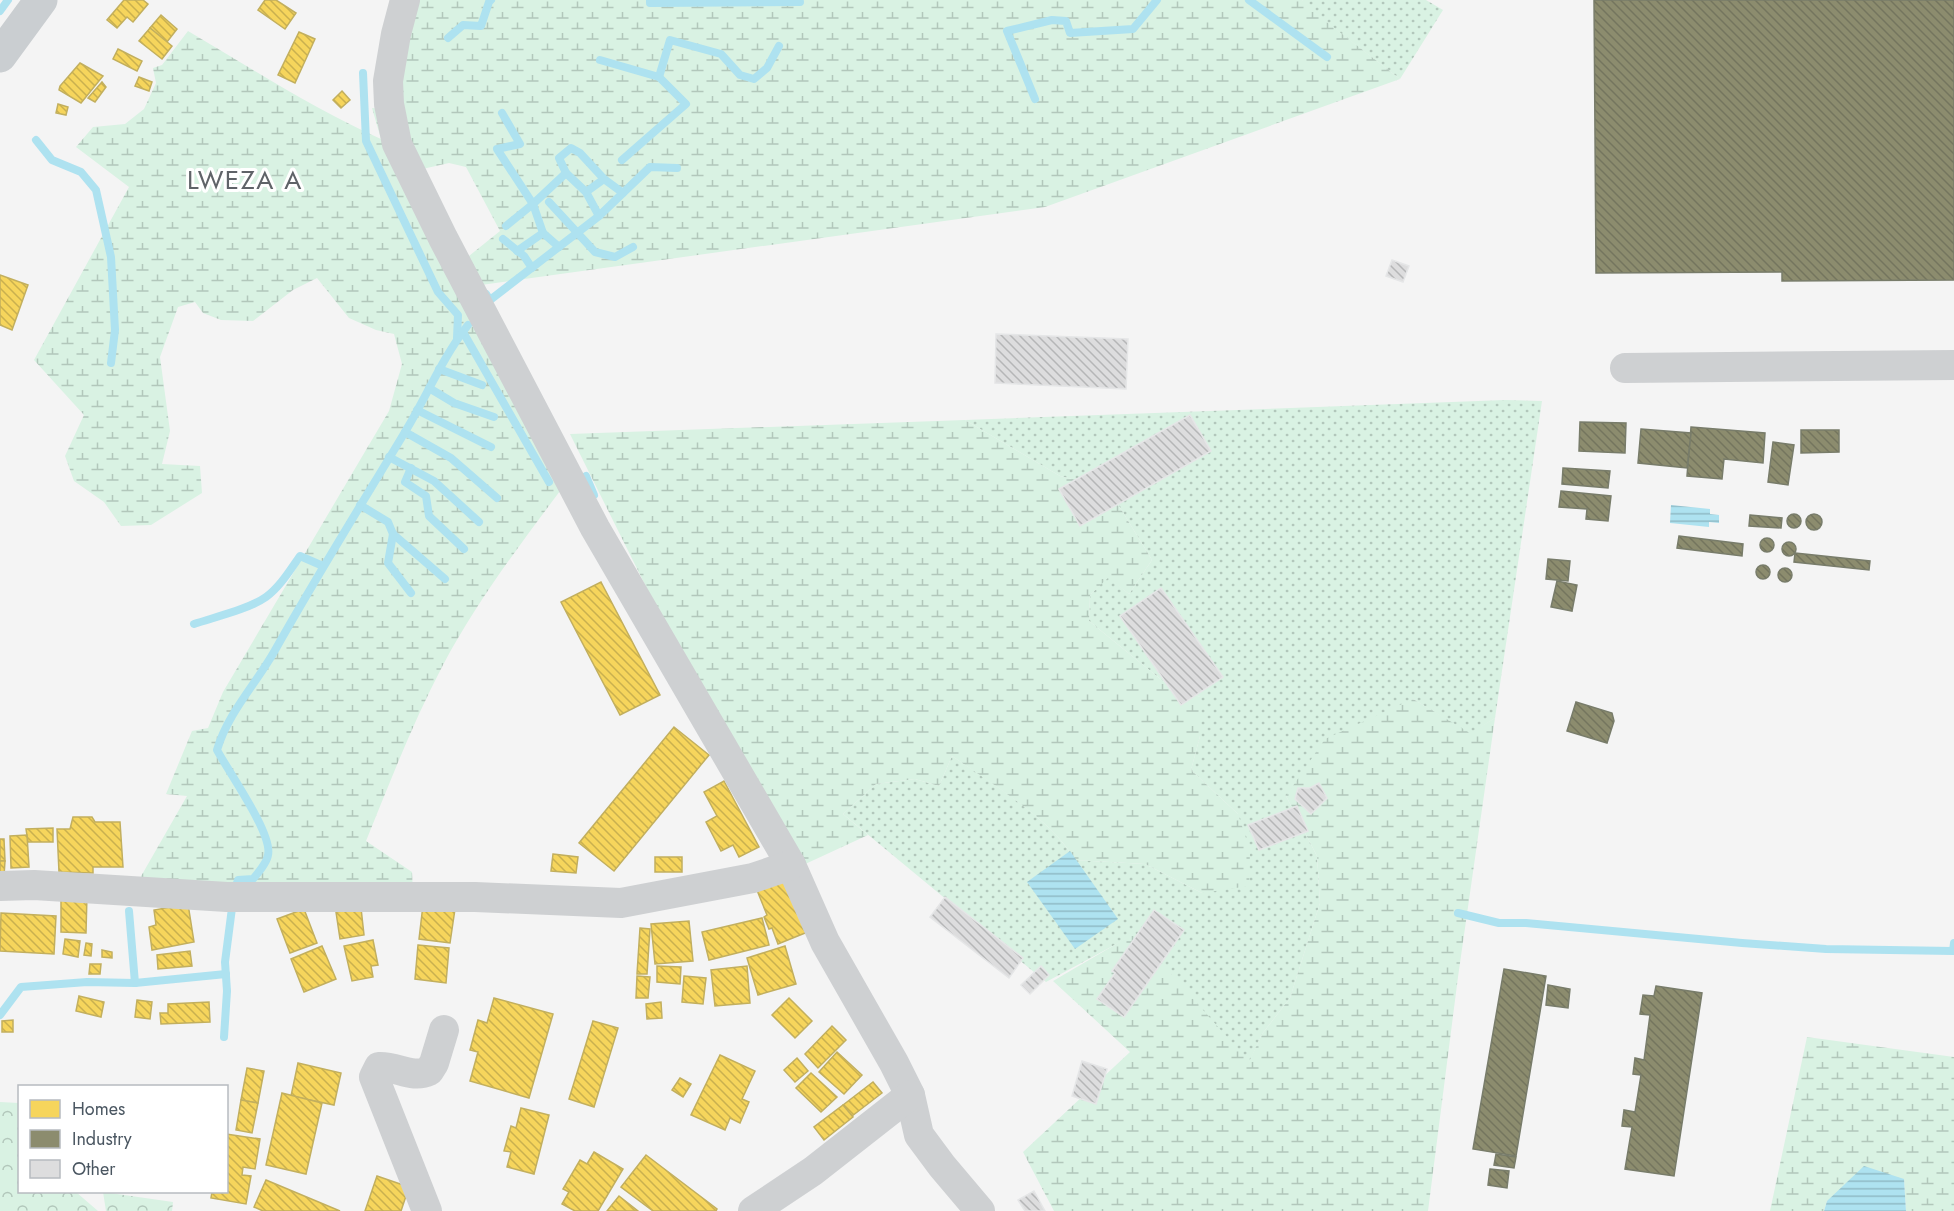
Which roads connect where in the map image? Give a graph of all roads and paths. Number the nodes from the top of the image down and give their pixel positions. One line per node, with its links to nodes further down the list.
1 (41, 0): 3 (main road)
2 (405, 0): 6 (street)
3 (0, 56)
4 (1954, 365): 5 (street)
5 (1625, 368)
6 (791, 865): 7 (street); 9 (street)
7 (0, 885)
8 (444, 1030): 10 (street)
9 (910, 1095): 11 (street); 12 (street)
10 (427, 1211)
11 (753, 1211)
12 (980, 1211)

